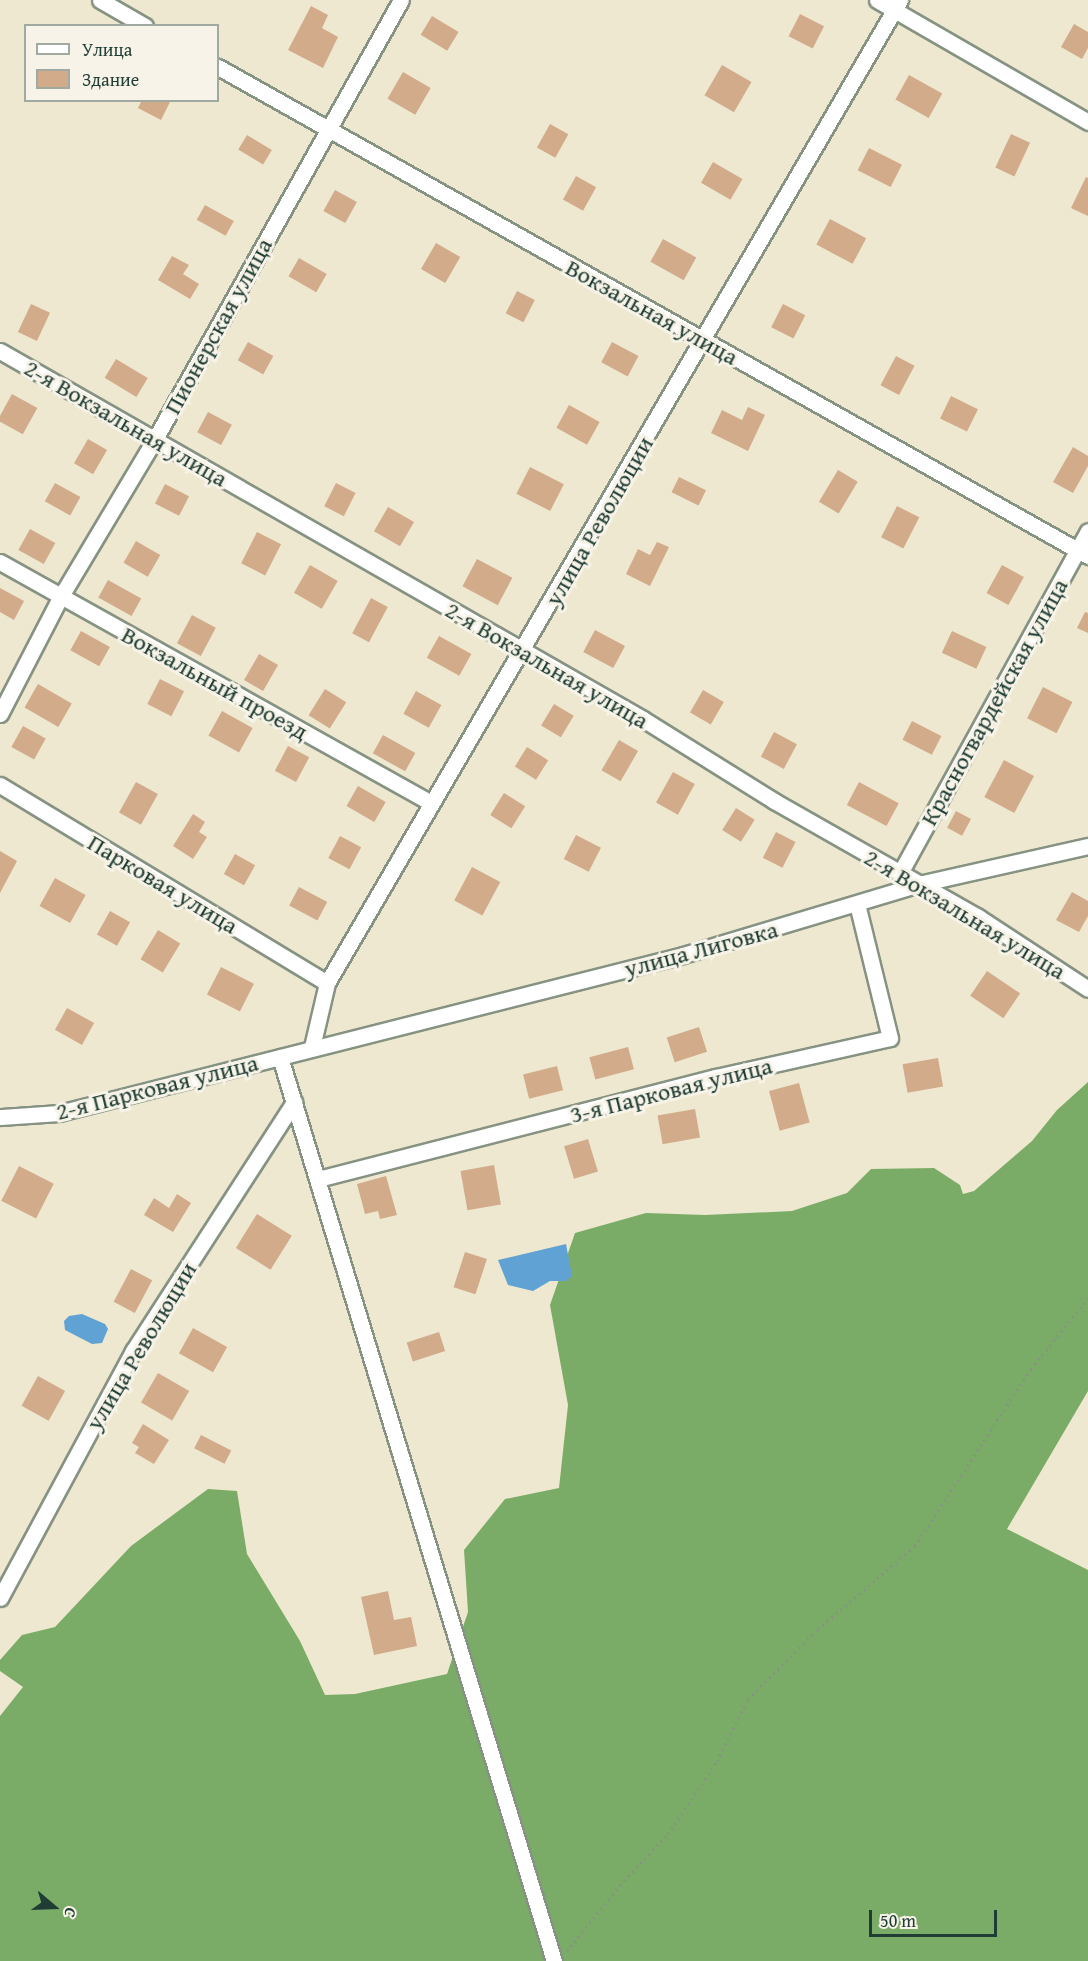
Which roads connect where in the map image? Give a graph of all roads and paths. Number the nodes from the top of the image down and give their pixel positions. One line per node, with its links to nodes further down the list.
1 (100, 0): 5 (street)
2 (401, 0): 8 (street, Пионерская улица)
3 (877, 0): 4 (street)
4 (897, 5): 7 (street); 9 (street, улица Революции)
5 (142, 24)
6 (219, 68): 8 (street, Вокзальная улица)
7 (1088, 122)
8 (326, 128): 9 (street, Вокзальная улица); 11 (street, Пионерская улица)
9 (704, 341): 13 (street, Вокзальная улица); 16 (street, улица Революции)
10 (0, 351): 11 (street, 2-я Вокзальная улица)
11 (155, 439): 15 (street, Пионерская улица); 16 (street, 2-я Вокзальная улица)
12 (1088, 531): 13 (street, Красногвардейская улица)
13 (1083, 553): 21 (street, Красногвардейская улица)
14 (0, 562): 15 (street, Вокзальный проезд)
15 (61, 596): 17 (street, Пионерская улица); 19 (street, Вокзальный проезд)
16 (523, 650): 19 (street, улица Революции); 21 (street, 2-я Вокзальная улица)
17 (0, 714)
18 (0, 785): 24 (street, Парковая улица)
19 (431, 803): 24 (street, улица Революции)
20 (1088, 846): 22 (street, улица Лиговка)
21 (900, 873): 22 (street, 2-я Вокзальная улица)
22 (919, 884): 23 (street, улица Лиговка); 25 (street, 2-я Вокзальная улица)
23 (857, 904): 26 (street, улица Лиговка); 30 (street, 3-я Парковая улица)
24 (327, 982): 26 (street, улица Революции)
25 (1088, 989)
26 (312, 1047): 27 (street, 2-я Парковая улица)
27 (280, 1057): 28 (street); 29 (street, 2-я Парковая улица)
28 (294, 1102): 30 (street); 32 (street, улица Революции)
29 (0, 1117)
30 (318, 1179): 33 (street)
31 (1088, 1298): 33 (path)
32 (0, 1598)
33 (559, 1957)

